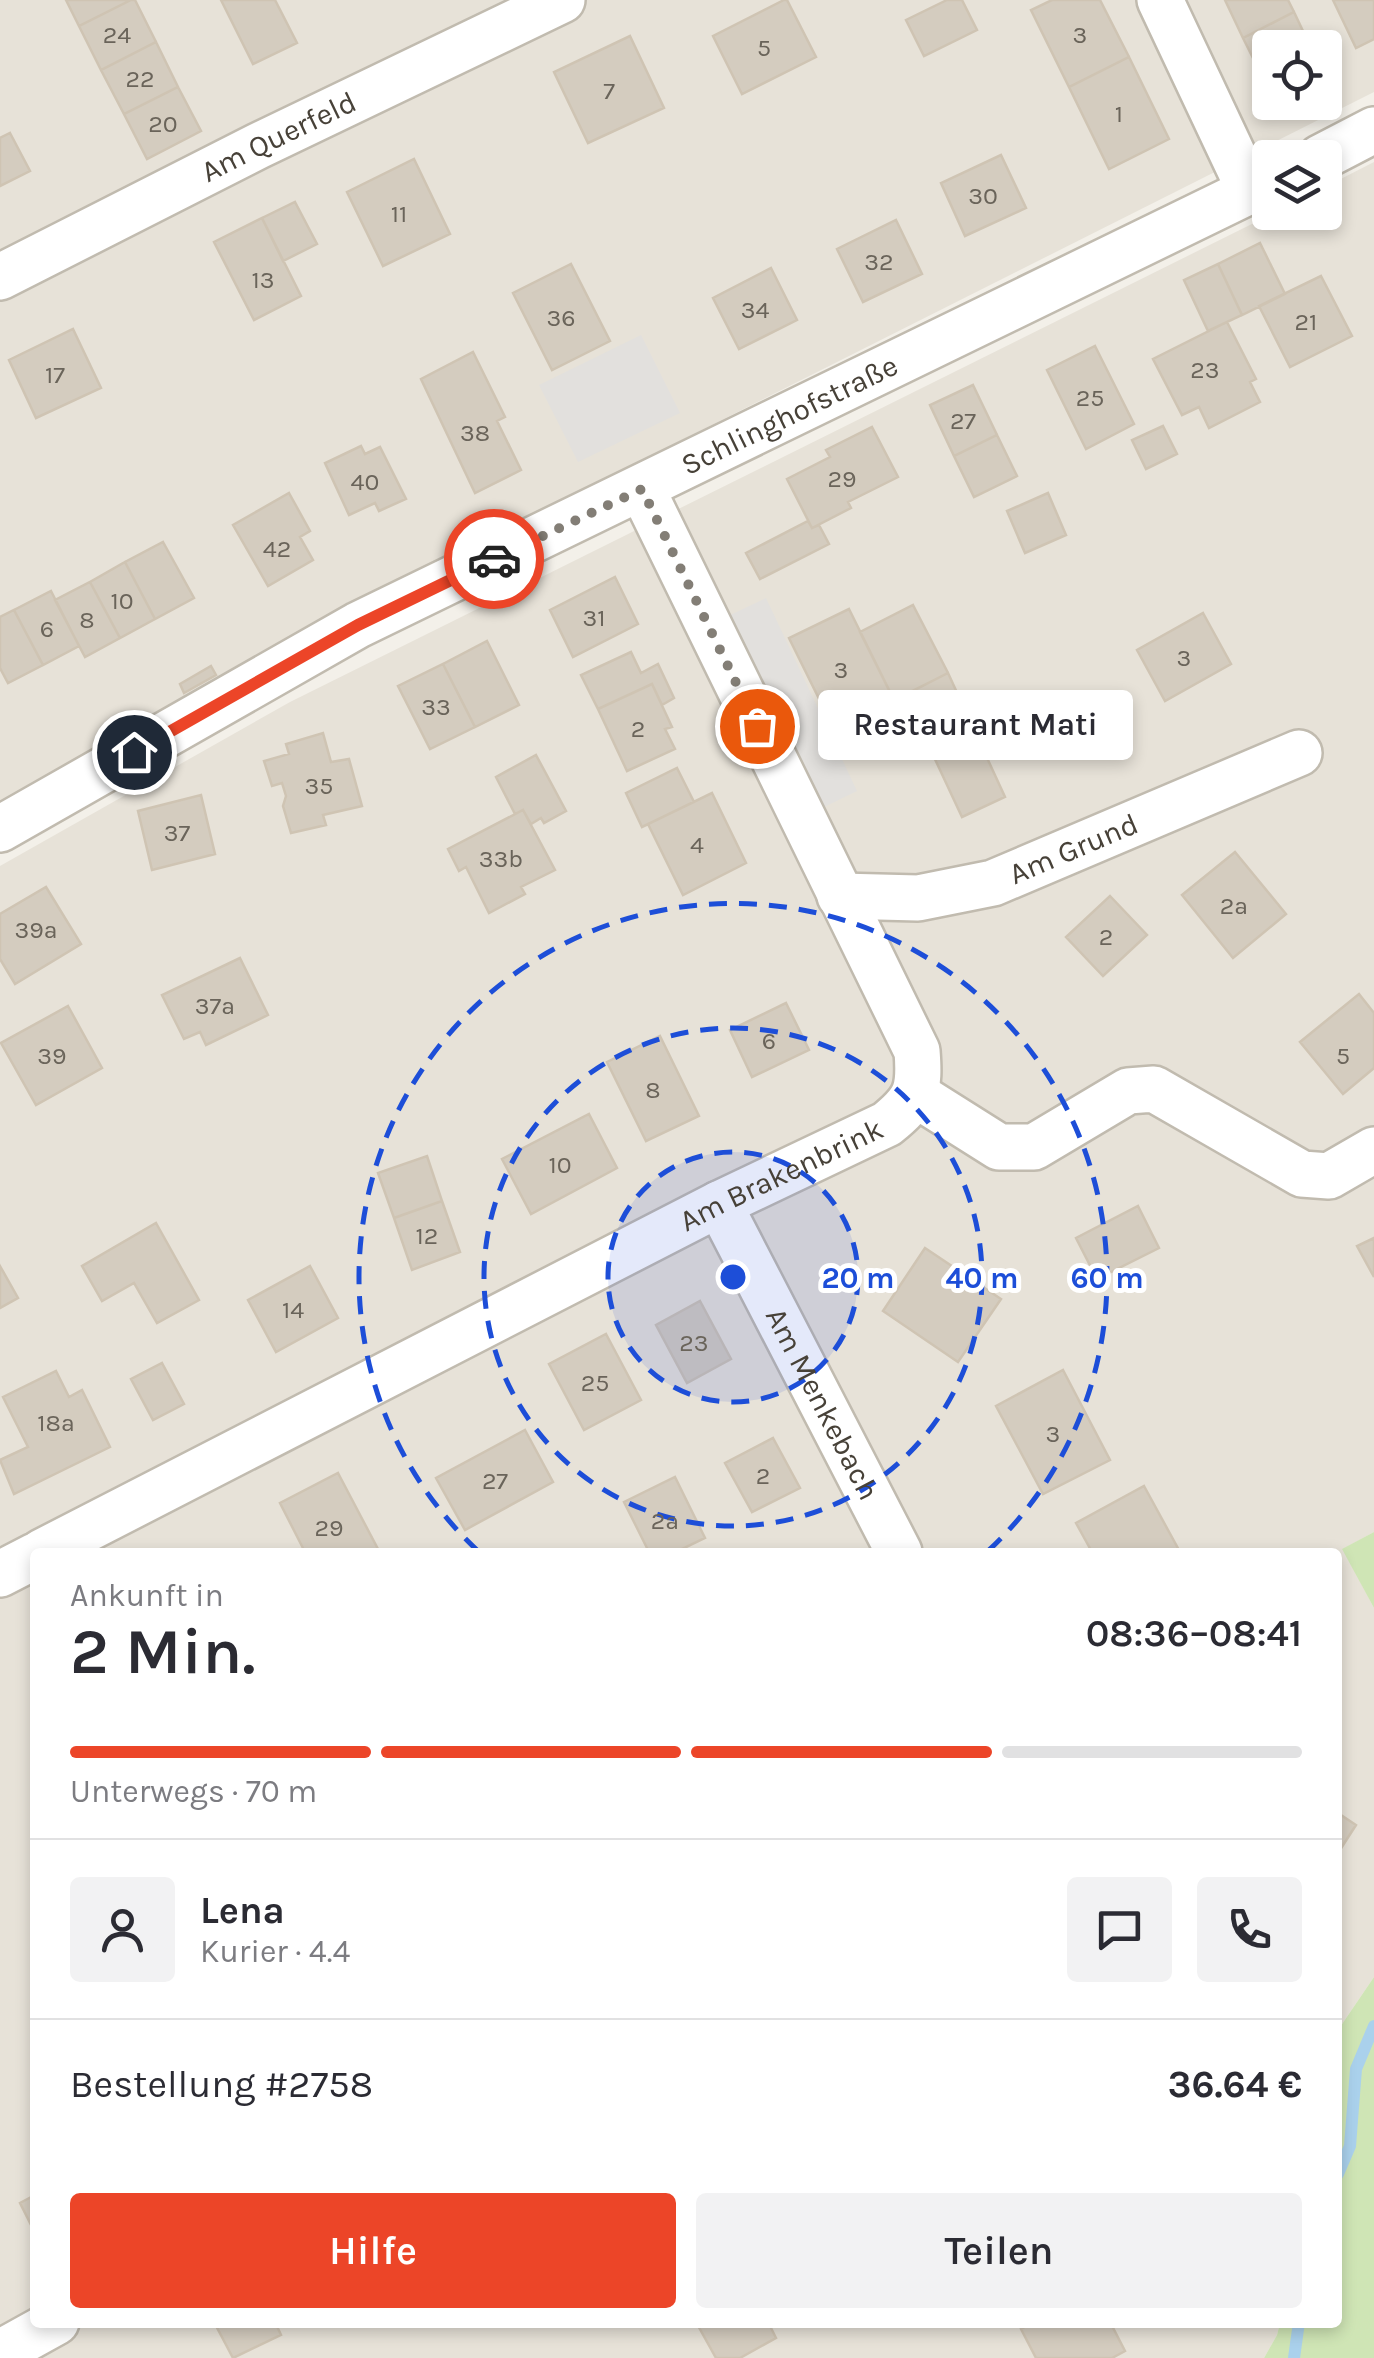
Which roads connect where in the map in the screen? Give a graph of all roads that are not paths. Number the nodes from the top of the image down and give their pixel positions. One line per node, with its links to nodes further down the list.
1 (562, 0): 7 (street, Am Querfeld)
2 (1160, 0): 5 (street)
3 (1374, 130): 4 (street)
4 (1342, 147)
5 (1252, 171)
6 (1252, 190): 8 (street, Schlinghofstraße)
7 (0, 277)
8 (642, 489): 10 (street, Schlinghofstraße); 11 (street)
9 (1299, 753): 11 (street, Am Grund)
10 (0, 829)
11 (840, 896): 12 (street)
12 (915, 1094): 13 (street); 14 (street, Am Brakenbrink)
13 (1374, 1150)
14 (719, 1204): 15 (street, Am Brakenbrink); 16 (street, Am Menkebach)
15 (50, 1548)
16 (897, 1548)
17 (30, 1559): 18 (street)
18 (0, 1574)
19 (45, 2328): 20 (street)
20 (0, 2353)

